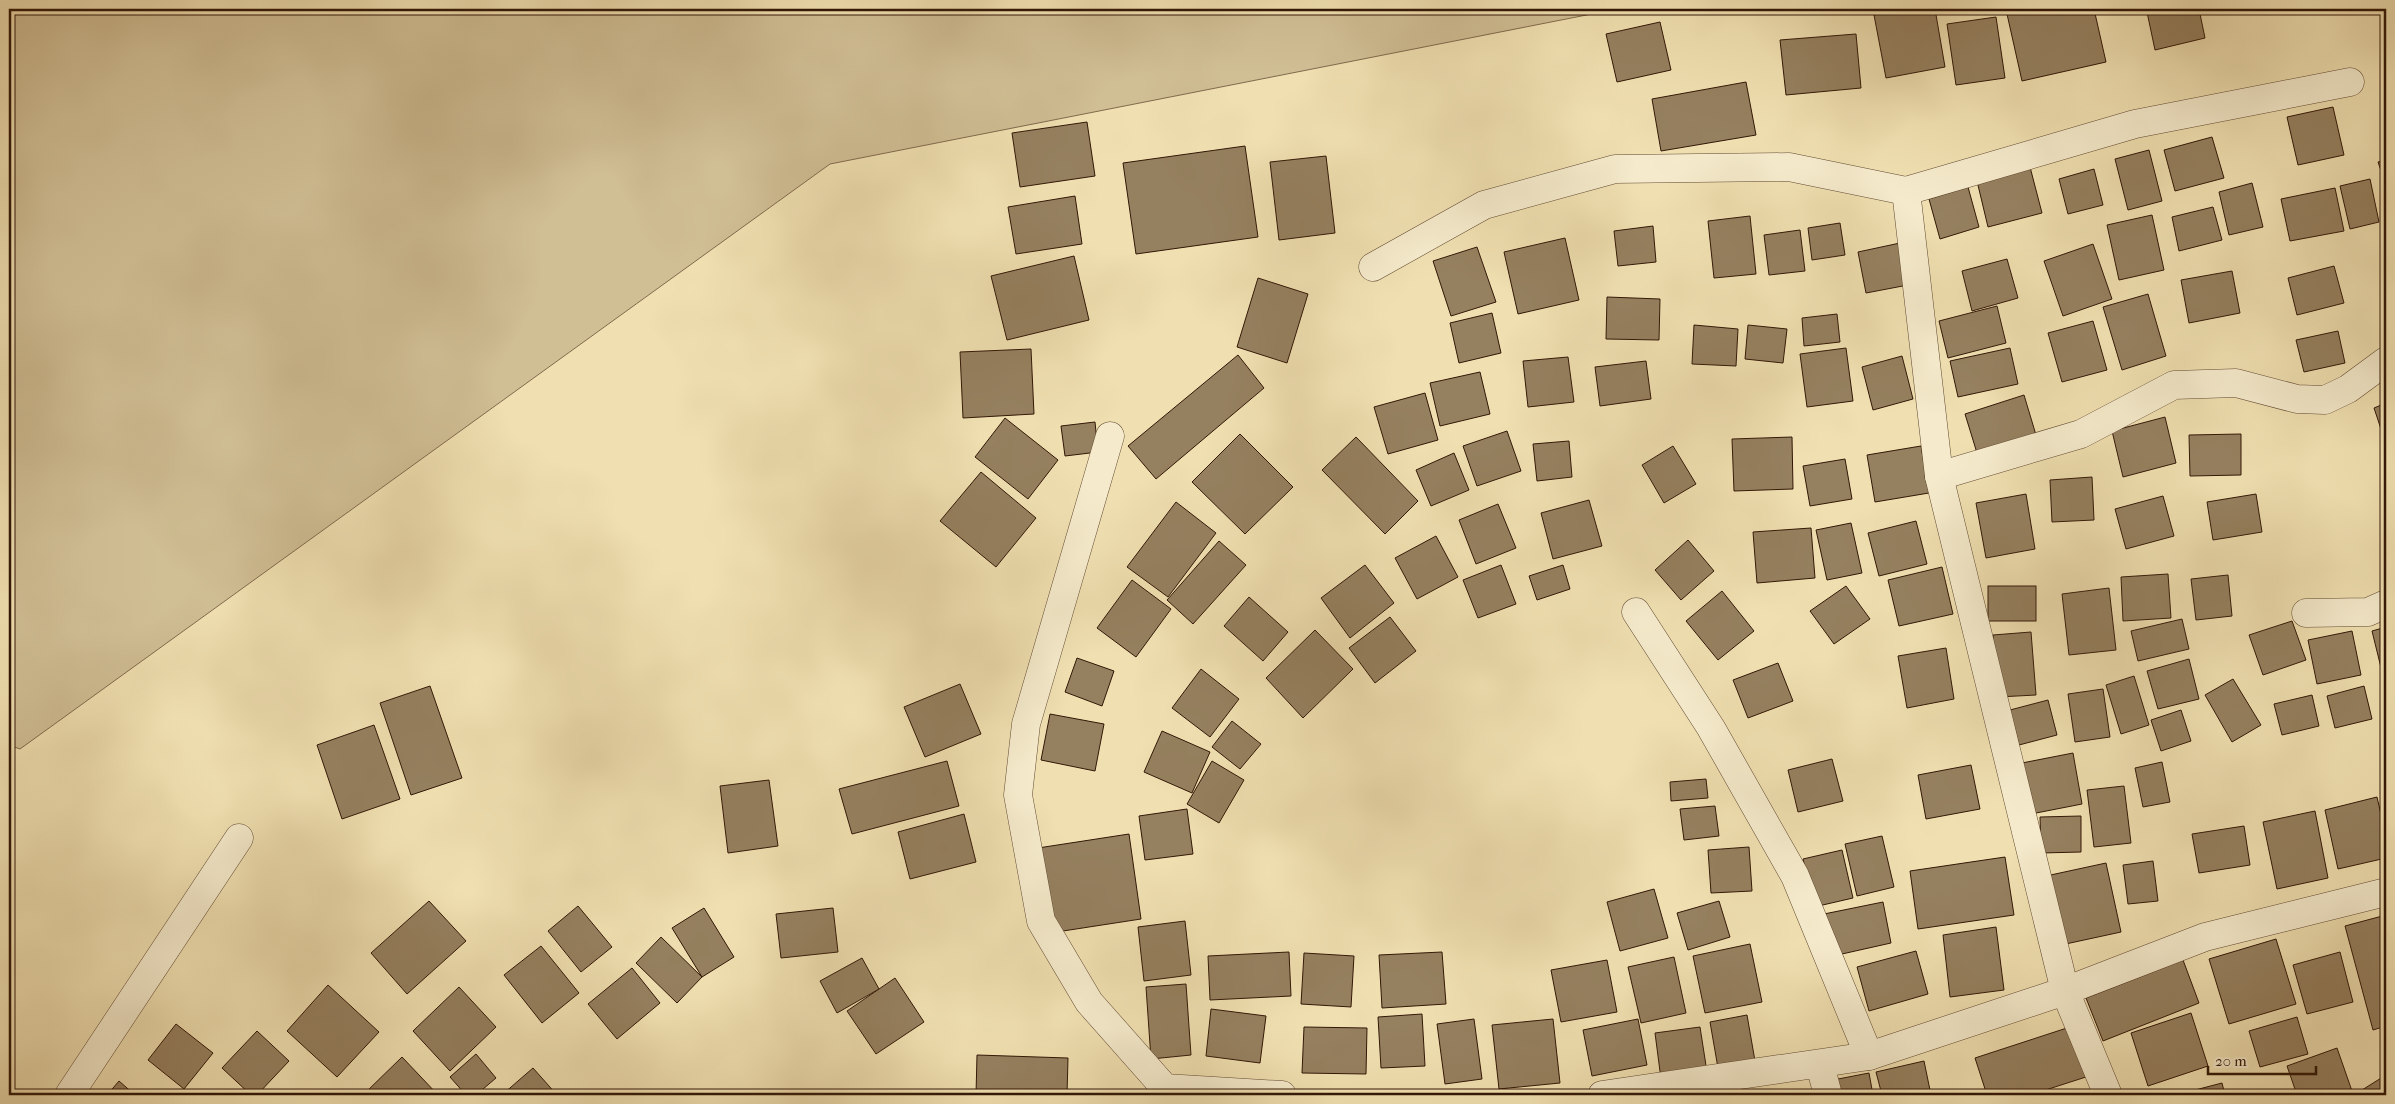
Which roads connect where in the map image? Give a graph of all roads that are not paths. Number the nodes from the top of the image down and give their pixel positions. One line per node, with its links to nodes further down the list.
1 (2350, 82): 2 (street)
2 (1906, 192): 3 (street); 6 (street)
3 (1373, 267)
4 (2386, 361): 6 (street)
5 (1110, 436): 15 (street)
6 (1939, 476): 12 (street)
7 (2386, 604): 9 (street)
8 (1636, 612): 13 (street)
9 (2306, 613)
10 (239, 838): 16 (street)
11 (2386, 892): 12 (street)
12 (2065, 992): 13 (street); 20 (street)
13 (1869, 1056): 14 (street)
14 (1820, 1065): 18 (street); 19 (street)
15 (1161, 1092): 17 (street)
16 (69, 1095)
17 (1282, 1095)
18 (1602, 1095)
19 (1828, 1095)
20 (2108, 1095)

